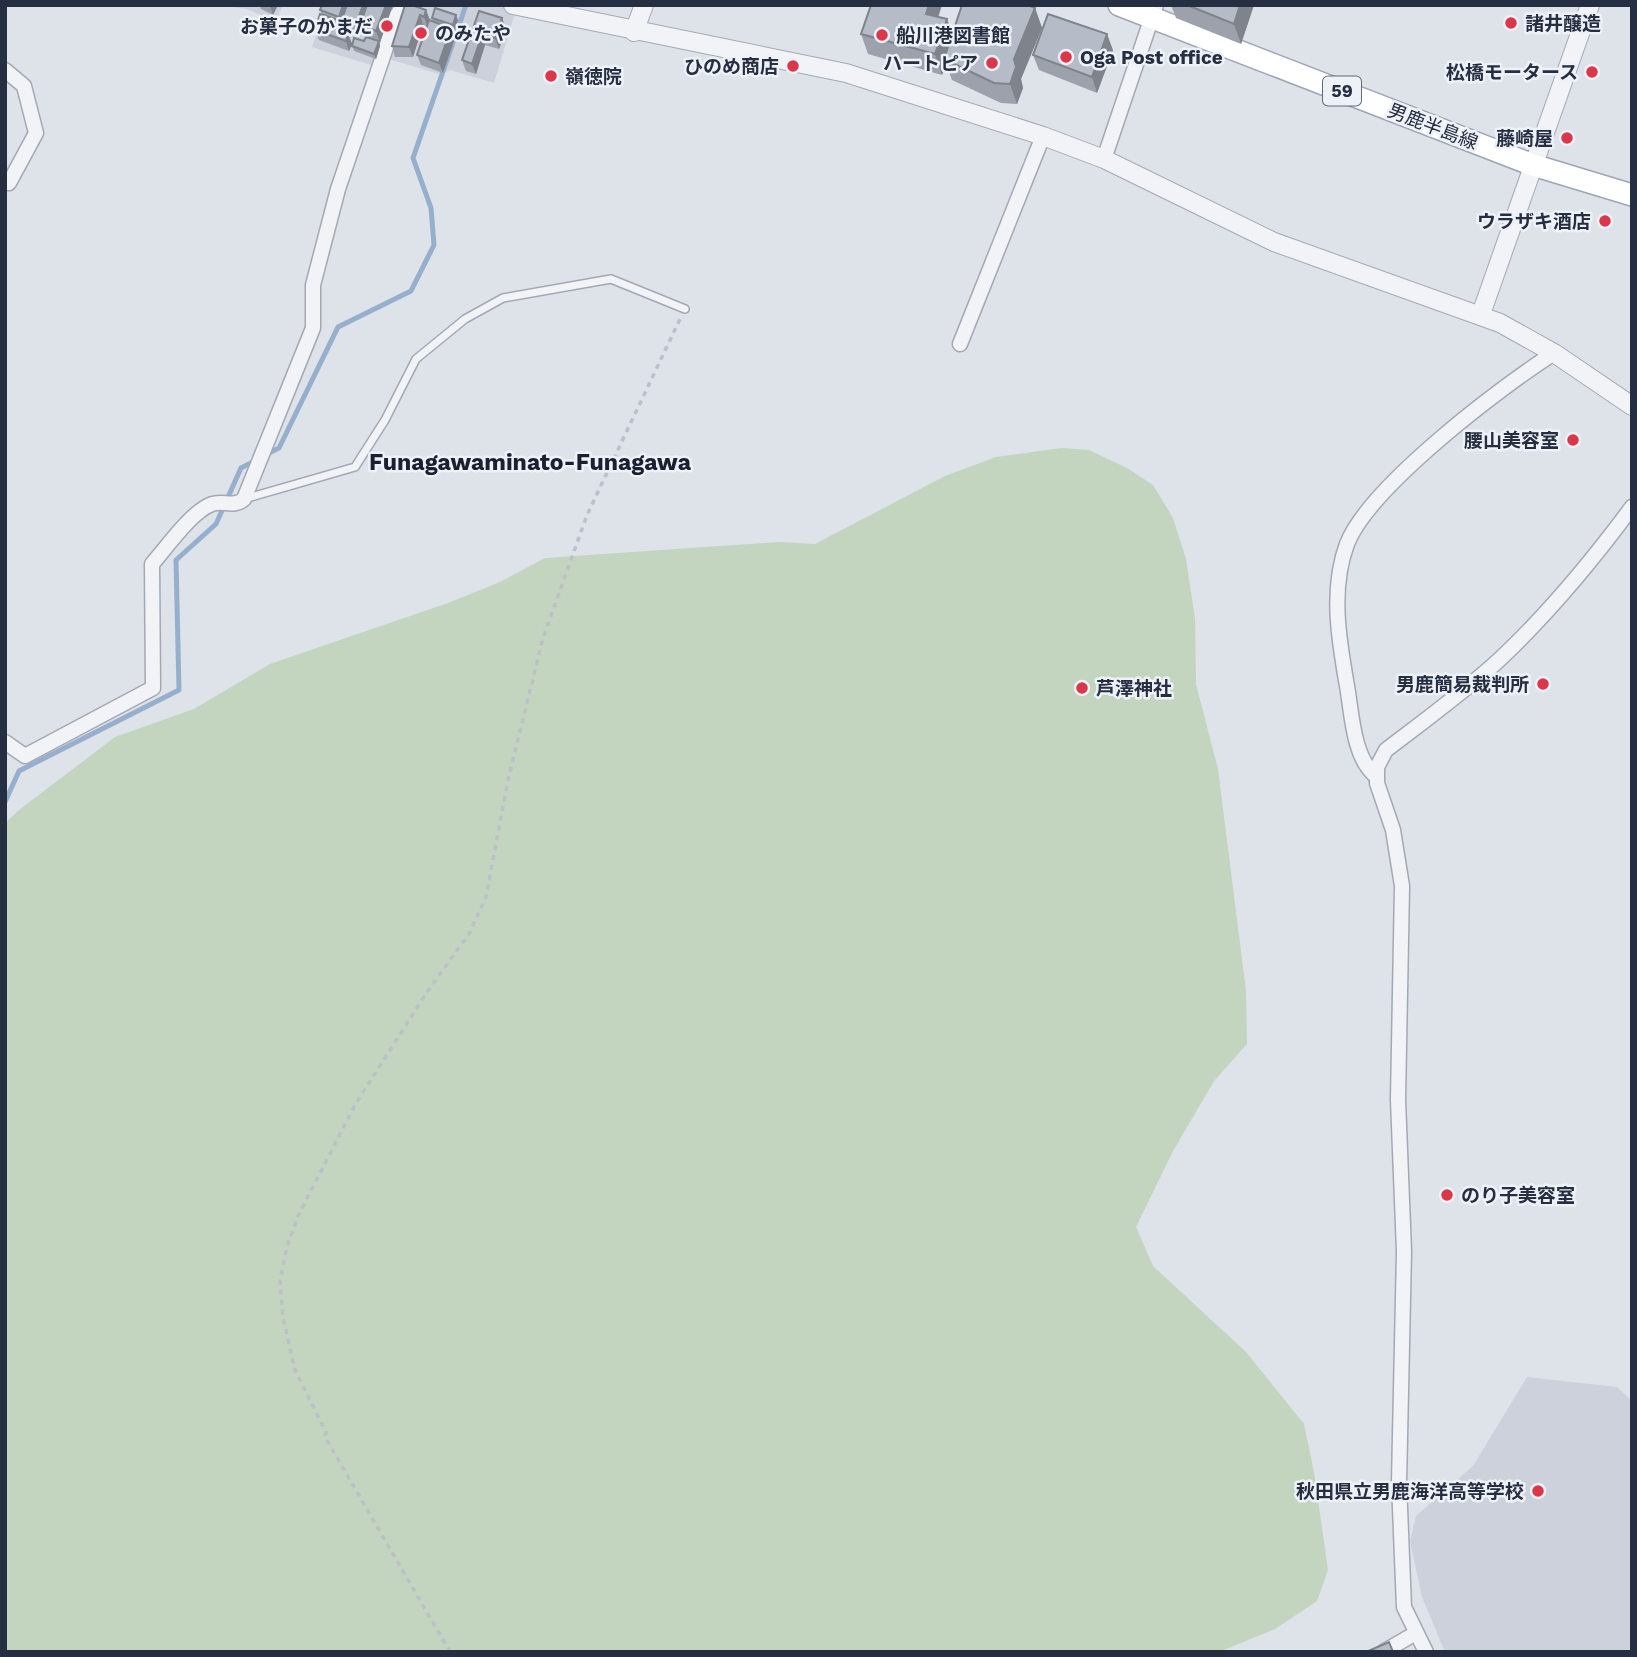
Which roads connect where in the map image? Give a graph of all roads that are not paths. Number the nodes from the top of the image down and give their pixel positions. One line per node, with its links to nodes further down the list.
1 (404, 5): 19 (street)
2 (513, 5): 7 (street)
3 (644, 5): 7 (street)
4 (1119, 5): 6 (main road, 男鹿半島線 / 59)
5 (1590, 5): 11 (street)
6 (1154, 11): 10 (street); 11 (main road, 男鹿半島線 / 59)
7 (634, 32): 9 (street)
8 (5, 70): 12 (street)
9 (1043, 136): 10 (street); 16 (street)
10 (1104, 159): 15 (street)
11 (1533, 165): 13 (main road, 男鹿半島線 / 59); 15 (street)
12 (9, 183)
13 (1632, 195)
14 (685, 309): 19 (lane)
15 (1481, 314): 17 (street)
16 (960, 344)
17 (1554, 353): 18 (street); 22 (street)
18 (1632, 406)
19 (244, 499): 21 (street)
20 (1632, 507): 22 (street)
21 (5, 741)
22 (1376, 776): 23 (street)
23 (1416, 1633): 24 (street); 25 (street)
24 (1383, 1652)
25 (1426, 1652)

